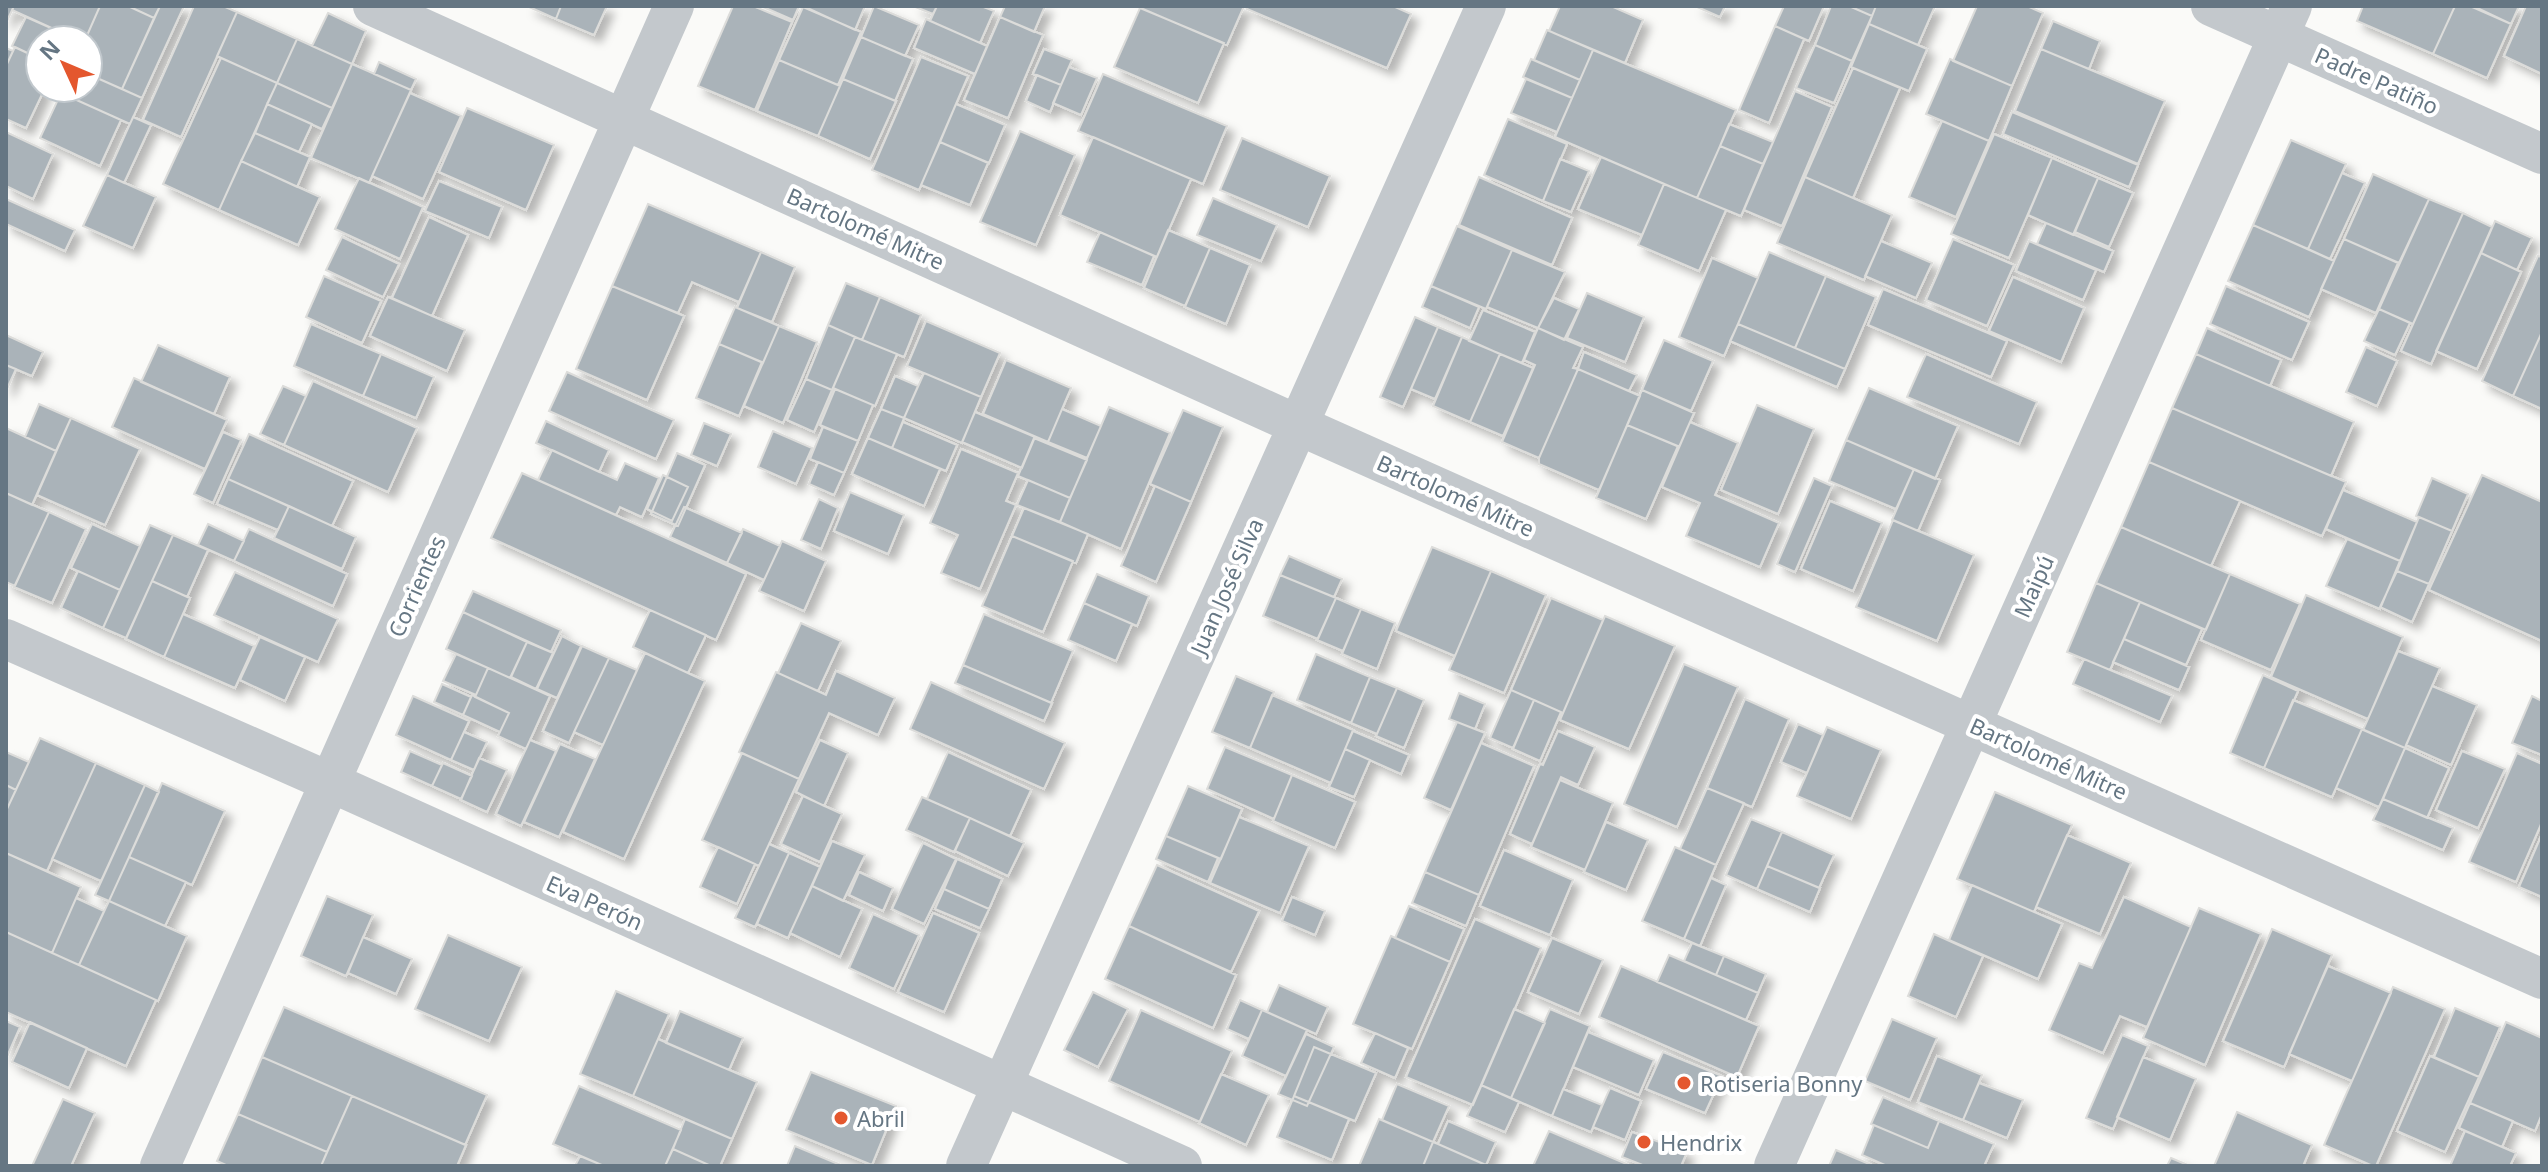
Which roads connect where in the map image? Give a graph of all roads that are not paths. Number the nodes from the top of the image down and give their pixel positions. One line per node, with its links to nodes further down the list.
1 (373, 6): 6 (street, Bartolomé Mitre)
2 (674, 6): 6 (street, Corrientes)
3 (1486, 6): 8 (street, Juan José Silva)
4 (2211, 6): 5 (street, Padre Patiño)
5 (2285, 21): 7 (street, Padre Patiño); 10 (street, Maipú)
6 (623, 117): 8 (street, Bartolomé Mitre); 11 (street, Corrientes)
7 (2542, 154)
8 (1298, 425): 10 (street, Bartolomé Mitre); 13 (street, Juan José Silva)
9 (6, 639): 11 (street, Eva Perón)
10 (1972, 723): 12 (street, Bartolomé Mitre); 17 (street, Maipú)
11 (330, 782): 13 (street, Eva Perón); 14 (street, Corrientes)
12 (2542, 979)
13 (1002, 1086): 15 (street, Juan José Silva); 16 (street, Eva Perón)
14 (160, 1166)
15 (966, 1166)
16 (1182, 1166)
17 (1774, 1166)

